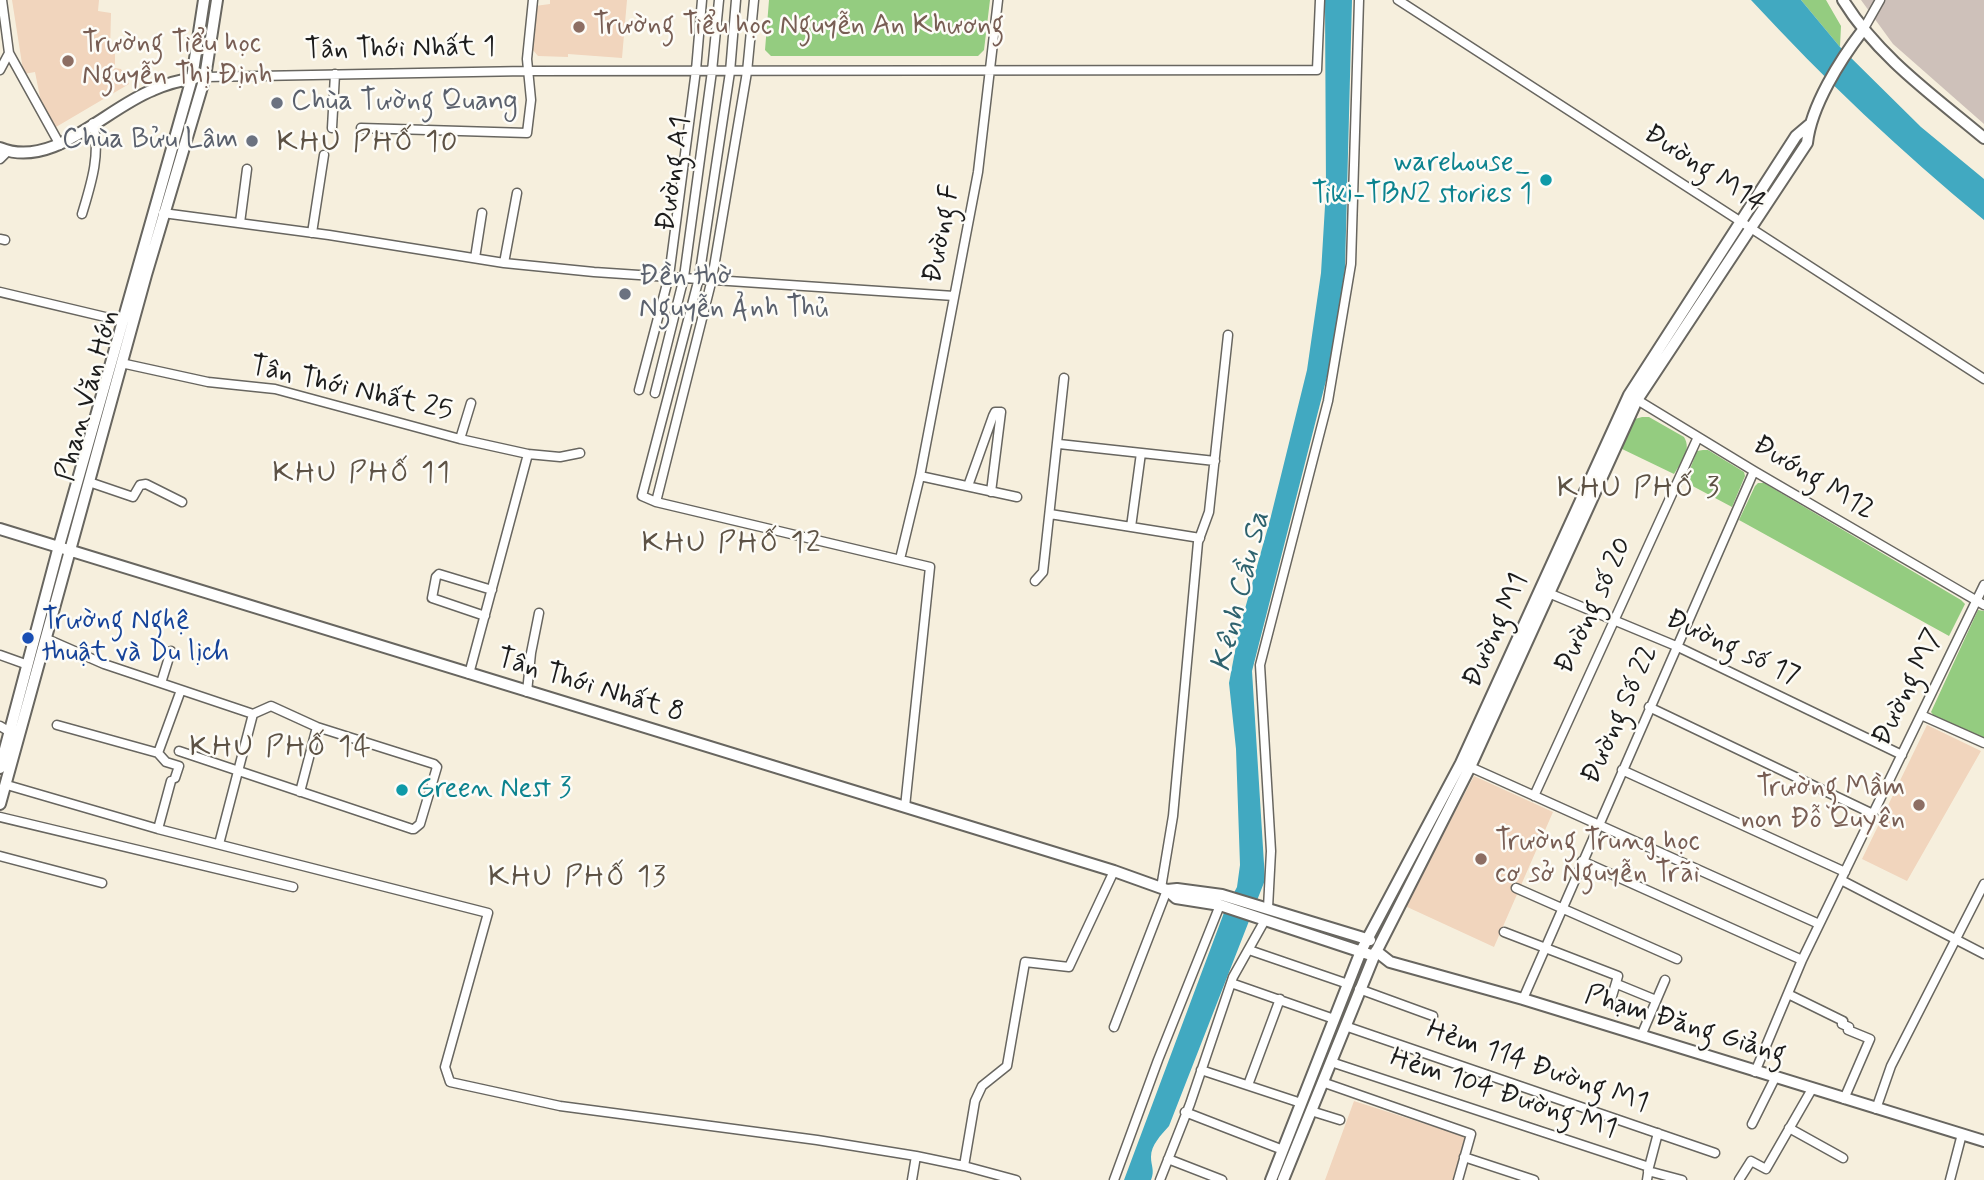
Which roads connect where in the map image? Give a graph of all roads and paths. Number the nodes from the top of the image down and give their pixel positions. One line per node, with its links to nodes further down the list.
1 (204, 0): 26 (street, Phan Văn Hớn)
2 (217, 0): 25 (street, Phan Văn Hớn)
3 (533, 0): 19 (street)
4 (702, 0): 20 (street, Đường A1)
5 (719, 0): 21 (street, Đường A1)
6 (736, 0): 22 (street, Đường A1)
7 (754, 0): 23 (street, Đường A1)
8 (998, 0): 18 (street, Đường F)
9 (1320, 0): 18 (street, Tân Thới Nhất 1)
10 (1359, 0): 133 (street)
11 (1398, 0): 40 (street, Đường M14)
12 (1843, 0): 15 (street)
13 (1880, 0): 15 (street)
14 (1, 1): 16 (street)
15 (1863, 30): 28 (street, Đường M1); 31 (street)
16 (9, 53): 17 (street); 32 (street)
17 (0, 70)
18 (989, 70): 23 (street, Tân Thới Nhất 1); 51 (street, Đường F)
19 (526, 71): 20 (street, Tân Thới Nhất 1); 24 (street, Tân Thới Nhất 1); 30 (street)
20 (696, 71): 21 (street, Tân Thới Nhất 1); 46 (street, Đường A1)
21 (712, 71): 22 (street, Tân Thới Nhất 1); 47 (street, Đường A1)
22 (730, 72): 23 (street, Tân Thới Nhất 1); 48 (street, Đường A1)
23 (747, 72): 49 (street, Đường A1)
24 (335, 74): 25 (street, Tân Thới Nhất 1); 29 (street)
25 (205, 77): 26 (street, Tân Thới Nhất 1); 37 (street, Phan Văn Hớn)
26 (192, 78): 27 (street, Tân Thới Nhất 1); 52 (street, Phan Văn Hớn)
27 (93, 123): 32 (street, Tân Thới Nhất 1); 39 (street)
28 (1809, 125): 40 (street, Đường M1); 42 (street, Đường M1)
29 (332, 128)
30 (361, 128)
31 (1984, 138)
32 (60, 145): 33 (street, Tân Thới Nhất 1)
33 (3, 152)
34 (324, 155): 43 (street)
35 (247, 169): 41 (street)
36 (517, 193): 45 (street)
37 (163, 213): 41 (street); 54 (street, Phan Văn Hớn)
38 (482, 213): 44 (street)
39 (82, 214)
40 (1741, 222): 42 (street, Đường M14); 59 (street, Đường M1)
41 (240, 223): 43 (street)
42 (1751, 228): 56 (street, Đường M14); 59 (street, Đường M1)
43 (312, 233): 44 (street)
44 (475, 258): 45 (street)
45 (503, 262): 46 (street)
46 (669, 276): 47 (street); 57 (street, Đường A1)
47 (684, 277): 48 (street); 58 (street, Đường A1)
48 (699, 278): 49 (street); 75 (street, Đường A1)
49 (712, 279): 51 (street); 75 (street, Đường A1)
50 (0, 292): 52 (street)
51 (954, 296): 69 (street, Đường F)
52 (122, 321): 80 (street, Phan Văn Hớn)
53 (1228, 335): 67 (street)
54 (121, 363): 62 (street, Tân Thới Nhất 25); 70 (street, Phan Văn Hớn)
55 (1065, 378): 63 (street)
56 (1984, 379)
57 (639, 390)
58 (655, 393)
59 (1633, 398): 61 (street, Đướng M12); 85 (street, Đường M1)
60 (471, 403): 62 (street)
61 (1698, 437): 68 (street, Đướng M12); 89 (street, Đường số 20)
62 (460, 439): 66 (street, Tân Thới Nhất 25)
63 (1059, 444): 65 (street); 76 (street)
64 (580, 453): 66 (street, Tân Thới Nhất 25)
65 (1141, 453): 67 (street); 77 (street)
66 (528, 454): 84 (street)
67 (1215, 461): 79 (street)
68 (1754, 471): 86 (street, Đướng M12); 91 (street, Đường Số 22)
69 (920, 475): 71 (street); 81 (street, Đường F)
70 (89, 482): 74 (street); 80 (street, Phan Văn Hớn)
71 (968, 486): 72 (street); 72 (street)
72 (991, 492): 73 (street)
73 (1017, 497)
74 (182, 502)
75 (656, 502): 81 (street)
76 (1050, 514): 77 (street); 82 (street)
77 (1132, 527): 79 (street)
78 (0, 529): 80 (street, Tân Thới Nhất 8)
79 (1200, 538): 131 (street)
80 (65, 548): 90 (street, Phan Văn Hớn); 94 (street, Phan Văn Hớn); 95 (street, Tân Thới Nhất 8)
81 (900, 559): 117 (street)
82 (1035, 581)
83 (1984, 585): 86 (street, Đường M7)
84 (492, 590): 88 (street); 88 (street)
85 (1544, 591): 89 (street, Đường số 17); 109 (street, Đường M1)
86 (1980, 603): 101 (street, Đường M7)
87 (539, 613): 98 (street)
88 (485, 616): 95 (street)
89 (1613, 620): 91 (street, Đường số 17); 115 (street, Đường số 20)
90 (47, 639): 96 (street); 113 (street, Phan Văn Hớn)
91 (1676, 646): 99 (street, Đường Số 22); 108 (street, Đường số 17)
92 (171, 651): 96 (street)
93 (0, 655): 94 (street)
94 (28, 665): 104 (street, Phan Văn Hớn)
95 (469, 674): 98 (street, Tân Thới Nhất 8)
96 (161, 683): 97 (street)
97 (181, 690): 100 (street); 107 (street)
98 (527, 692): 117 (street, Tân Thới Nhất 8)
99 (1649, 707): 111 (street, Đường Số 22); 118 (street)
100 (253, 713): 103 (street); 112 (street)
101 (1921, 715): 105 (street); 108 (street, Đường M7)
102 (57, 725): 107 (street)
103 (317, 727): 114 (street); 114 (street)
104 (5, 729): 110 (street, Phan Văn Hớn)
105 (1984, 743)
106 (179, 751): 112 (street)
107 (158, 753): 121 (street)
108 (1902, 755): 118 (street, Đường M7)
109 (1466, 765): 115 (street); 138 (street, Đường M1); 142 (street, Đường M1)
110 (0, 768)
111 (1622, 769): 120 (street, Đường Số 22); 126 (street)
112 (238, 771): 114 (street); 122 (street)
113 (6, 785): 116 (street, Phan Văn Hớn); 121 (street)
114 (300, 792)
115 (1534, 796): 120 (street)
116 (0, 804)
117 (905, 807): 125 (street, Tân Thới Nhất 8)
118 (1873, 814): 126 (street, Đường M7)
119 (0, 817): 129 (street)
120 (1598, 824): 124 (street, Đường Số 22); 136 (street)
121 (159, 829): 122 (street)
122 (219, 844): 182 (street)
123 (0, 856): 127 (street)
124 (1582, 861): 134 (street, Đường Số 22); 146 (street)
125 (1114, 871): 131 (street, Tân Thới Nhất 8); 186 (street)
126 (1843, 876): 136 (street, Đường M7); 139 (street)
127 (102, 883)
128 (1984, 884): 139 (street)
129 (293, 887)
130 (1516, 887): 134 (street)
131 (1164, 889): 132 (street, Tân Thới Nhất 8); 160 (street)
132 (1221, 900): 133 (street, Phạm Đăng Giảng); 135 (street, Phạm Đăng Giảng); 191 (street)
133 (1268, 908): 138 (street, Phạm Đăng Giảng)
134 (1562, 909): 140 (street, Đường Số 22); 145 (street)
135 (1265, 920): 141 (street); 143 (street, Phạm Đăng Giảng)
136 (1819, 924): 146 (street, Đường M7)
137 (1504, 932): 140 (street)
138 (1366, 939): 142 (street, Phạm Đăng Giảng); 143 (street, Đường M1)
139 (1955, 939): 144 (street); 171 (street)
140 (1545, 948): 150 (street); 154 (street, Đường Số 22)
141 (1249, 950): 148 (street); 149 (street)
142 (1376, 950): 143 (street, Phạm Đăng Giảng); 151 (street, Đường M1); 154 (street, Phạm Đăng Giảng)
143 (1361, 951): 149 (street, Đường M1)
144 (1984, 954)
145 (1677, 959)
146 (1802, 960): 152 (street, Đường M7)
147 (1665, 980): 155 (street)
148 (1231, 984): 153 (street); 163 (street)
149 (1348, 984): 158 (street, Đường M1)
150 (1617, 984): 155 (street); 156 (street)
151 (1359, 989): 157 (street); 159 (street, Đường M1)
152 (1788, 994): 164 (street, Đường M7); 169 (street)
153 (1280, 999): 158 (street); 167 (street)
154 (1523, 999): 161 (street, Phạm Đăng Giảng)
155 (1656, 1000): 161 (street)
156 (1610, 1003)
157 (1433, 1016)
158 (1334, 1019): 170 (street, Đường M1)
159 (1345, 1026): 162 (street, Đường M1); 177 (street, Hẻm 114 Đường M1)
160 (1114, 1027)
161 (1641, 1036): 164 (street, Phạm Đăng Giảng)
162 (1331, 1062): 166 (street, Đường M1); 187 (street, Hẻm 104 Đường M1)
163 (1201, 1070): 167 (street); 173 (street)
164 (1755, 1072): 165 (street, Phạm Đăng Giảng)
165 (1775, 1078): 168 (street, Phạm Đăng Giảng); 175 (street)
166 (1322, 1082): 172 (street, Đường M1); 183 (street)
167 (1248, 1085): 170 (street)
168 (1812, 1089): 169 (street, Phạm Đăng Giảng); 176 (street)
169 (1844, 1099): 171 (street, Phạm Đăng Giảng)
170 (1301, 1103): 180 (street, Đường M1)
171 (1876, 1109): 178 (street, Phạm Đăng Giảng)
172 (1311, 1111): 174 (street); 195 (street, Đường M1)
173 (1185, 1112): 180 (street); 185 (street)
174 (1340, 1120)
175 (1752, 1124)
176 (1789, 1128): 184 (street); 199 (street)
177 (1658, 1133): 181 (street, Hẻm 114 Đường M1); 187 (street)
178 (1962, 1134): 179 (street, Phạm Đăng Giảng); 200 (street)
179 (1984, 1141)
180 (1283, 1150): 194 (street, Đường M1)
181 (1715, 1153)
182 (916, 1157): 186 (street); 189 (street)
183 (1464, 1157): 188 (street); 196 (street)
184 (1843, 1158)
185 (1168, 1159): 192 (street); 193 (street)
186 (964, 1166): 190 (street)
187 (1648, 1173): 198 (street, Hẻm 104 Đường M1)
188 (1521, 1178): 197 (street)
189 (912, 1180)
190 (1016, 1180)
191 (1114, 1180)
192 (1160, 1180)
193 (1222, 1180)
194 (1271, 1180)
195 (1283, 1180)
196 (1458, 1180)
197 (1534, 1180)
198 (1682, 1180)
199 (1739, 1180)
200 (1950, 1180)

